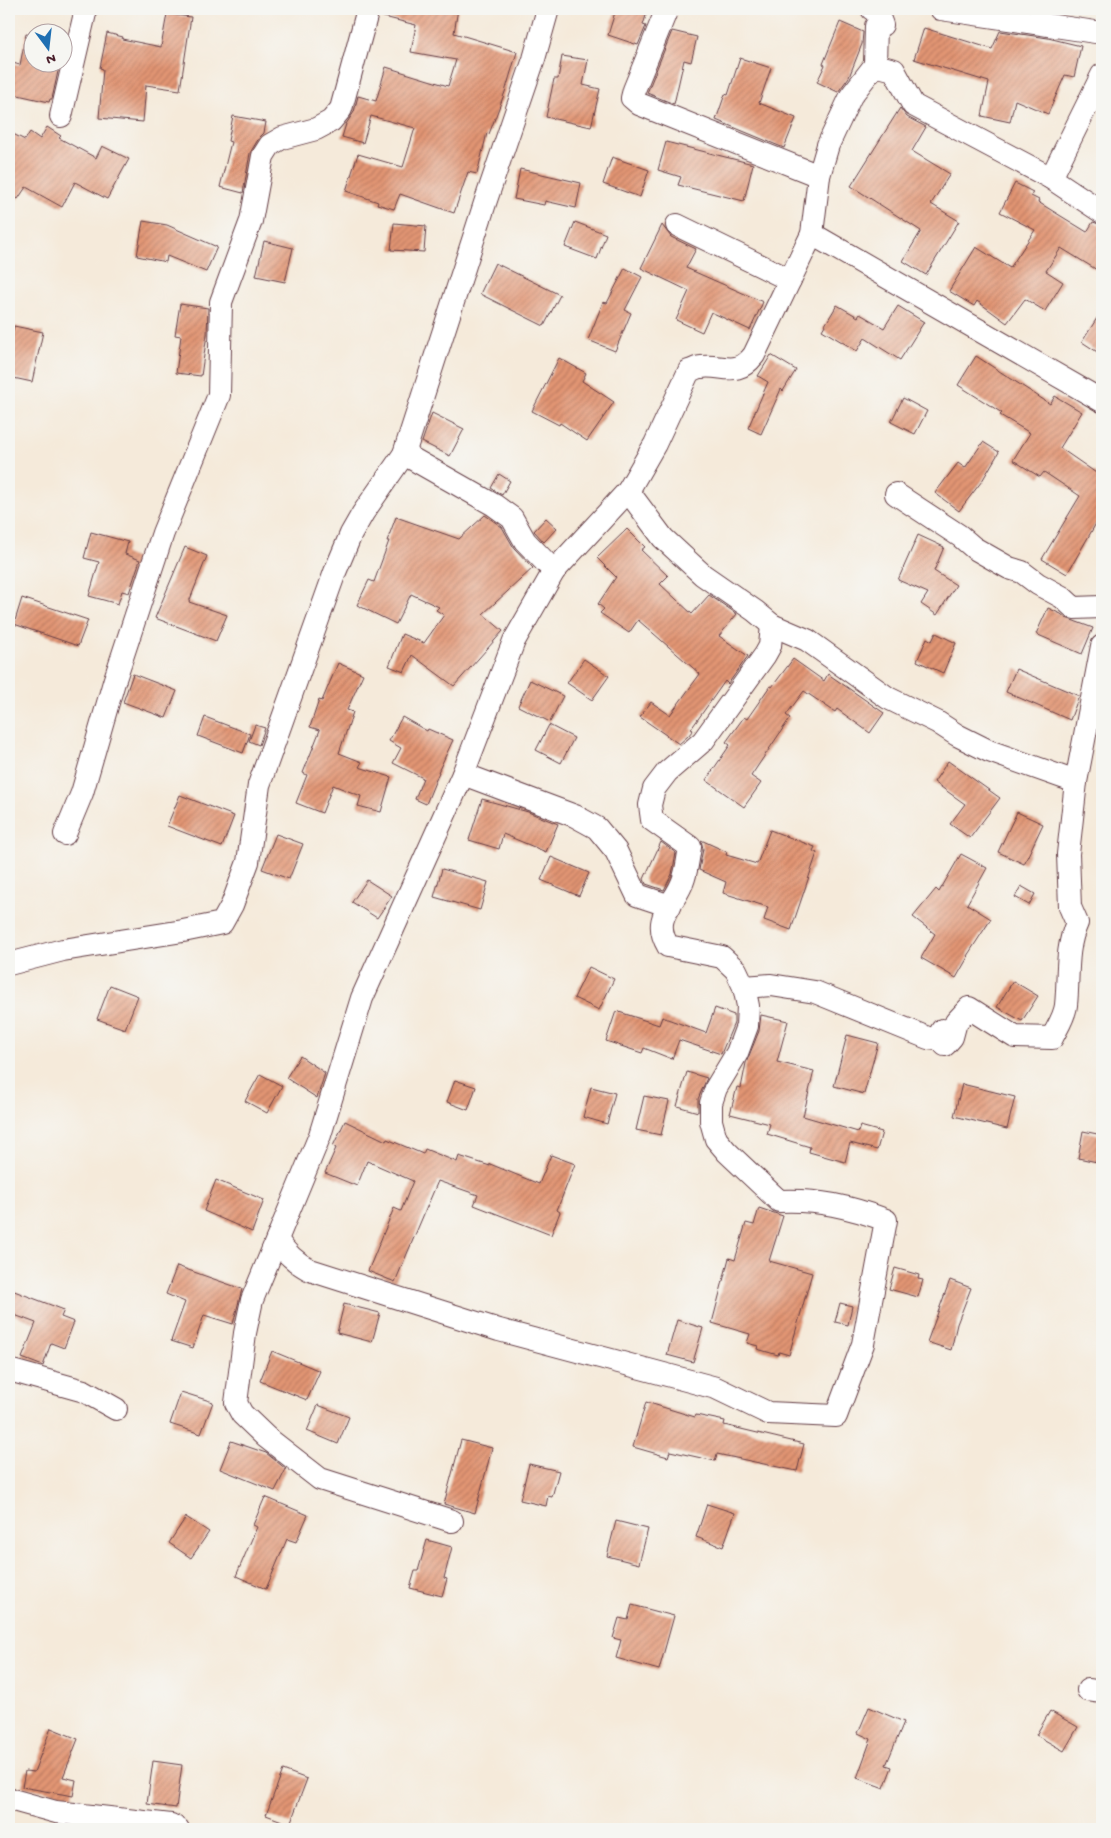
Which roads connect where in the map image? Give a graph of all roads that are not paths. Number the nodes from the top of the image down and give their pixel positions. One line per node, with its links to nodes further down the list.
1 (86, 9): 10 (street)
2 (368, 9): 27 (street)
3 (548, 9): 18 (street)
4 (667, 9): 11 (street)
5 (872, 9): 8 (street)
6 (941, 9): 7 (street)
7 (1102, 33)
8 (875, 65): 11 (street); 12 (street)
9 (1102, 75): 12 (street)
10 (62, 116)
11 (819, 176): 15 (street)
12 (1051, 178): 13 (street)
13 (1102, 212)
14 (678, 225): 16 (street)
15 (812, 234): 16 (street); 17 (street)
16 (790, 280): 19 (street)
17 (1102, 401)
18 (404, 454): 21 (street); 29 (street)
19 (628, 491): 21 (street); 23 (street)
20 (896, 494): 22 (street)
21 (554, 571): 25 (street)
22 (1102, 607)
23 (772, 625): 26 (street); 28 (street)
24 (1102, 646): 26 (street)
25 (463, 774): 28 (street); 31 (street)
26 (1076, 782): 30 (street)
27 (65, 834)
28 (670, 906): 30 (street)
29 (9, 964)
30 (744, 987): 31 (street)
31 (277, 1240): 34 (street)
32 (9, 1370): 33 (street)
33 (116, 1409)
34 (452, 1521)
35 (9, 1799): 36 (street)
36 (54, 1821): 37 (street)
37 (178, 1829)

